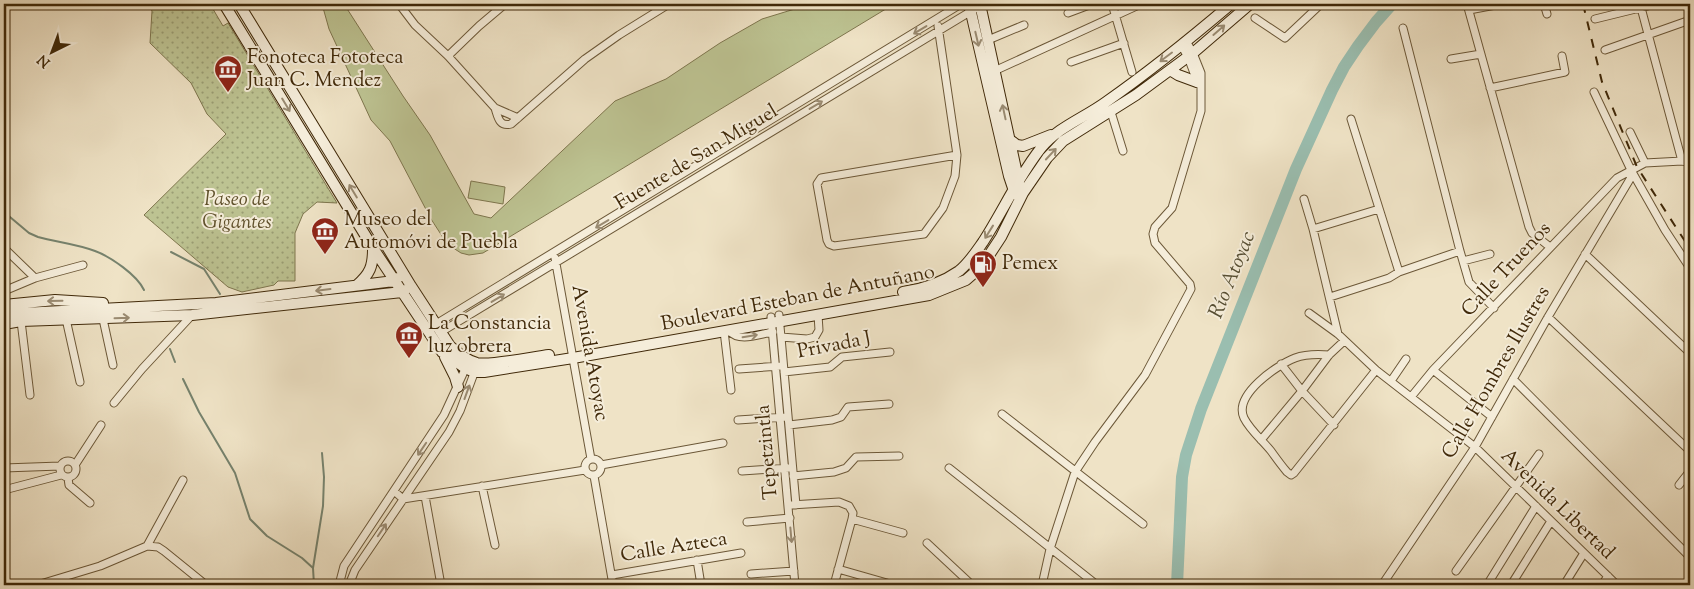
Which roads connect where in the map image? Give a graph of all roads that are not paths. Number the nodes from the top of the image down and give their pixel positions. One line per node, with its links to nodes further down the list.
1 (224, 4): 66 (main road, one-way to 66)
2 (239, 4): 76 (main road, one-way to 2)
3 (399, 4): 36 (street)
4 (506, 4): 36 (street)
5 (669, 4): 49 (street)
6 (961, 4): 22 (street, Fuente de San Miguel)
7 (1092, 4): 19 (street)
8 (1112, 4): 21 (street)
9 (1141, 4): 21 (street)
10 (1231, 4): 32 (main road, Boulevard Esteban de Antuñano)
11 (1250, 4): 35 (main road, Boulevard Esteban de Antuñano, one-way to 11)
12 (1321, 4): 23 (street)
13 (1501, 4): 18 (street)
14 (1544, 4): 20 (street)
15 (1656, 4): 17 (street)
16 (976, 6): 28 (street, Fuente de San Miguel); 30 (main road); 43 (main road, one-way to 43)
17 (1641, 6): 24 (street); 29 (street)
18 (1468, 7): 34 (street)
19 (1068, 14)
20 (1547, 14)
21 (1116, 16): 31 (street); 40 (street)
22 (938, 18): 28 (street); 68 (street, Fuente de San Miguel, one-way to 68)
23 (1255, 18)
24 (1594, 19)
25 (1690, 20): 29 (street)
26 (1024, 25): 30 (street)
27 (1404, 28): 67 (street)
28 (938, 31): 55 (street); 72 (street, Fuente de San Miguel, one-way to 28)
29 (1648, 34): 33 (street); 56 (street)
30 (988, 40): 40 (main road)
31 (1124, 43): 39 (street); 42 (street)
32 (1184, 43): 35 (street); 51 (main road, Boulevard Esteban de Antuñano, one-way to 51)
33 (1605, 50)
34 (1481, 54): 38 (street); 45 (street)
35 (1190, 55): 41 (main road, Boulevard Esteban de Antuñano); 44 (street)
36 (448, 56): 47 (street)
37 (1562, 56): 45 (street)
38 (1451, 59)
39 (1071, 62)
40 (996, 70): 43 (street); 53 (main road, one-way to 40)
41 (1170, 70): 44 (main road); 48 (main road, Boulevard Esteban de Antuñano)
42 (1132, 72)
43 (985, 75): 60 (main road)
44 (1199, 86): 147 (street)
45 (1490, 88): 64 (street)
46 (1594, 92): 59 (street)
47 (495, 108): 49 (street); 49 (street)
48 (1111, 112): 54 (street); 60 (main road, Boulevard Esteban de Antuñano, one-way to 48)
49 (518, 118)
50 (1350, 119): 62 (street)
51 (1057, 132): 53 (main road); 60 (main road, Boulevard Esteban de Antuñano)
52 (1630, 132): 57 (street)
53 (1010, 140): 60 (main road)
54 (1123, 151)
55 (957, 155): 55 (street)
56 (1682, 161): 57 (street); 58 (street)
57 (1645, 163): 59 (street)
58 (1690, 163)
59 (1632, 172): 64 (street, Calle Truenos); 70 (street, Calle Hombres Ilustres); 74 (street)
60 (1018, 192): 91 (main road, Boulevard Esteban de Antuñano); 95 (main road, Boulevard Esteban de Antuñano, one-way to 95)
61 (1304, 199): 63 (street)
62 (1379, 209): 63 (street); 75 (street)
63 (1313, 229): 82 (street)
64 (1550, 246): 86 (street, Calle Truenos)
65 (4, 248): 77 (street)
66 (373, 248): 78 (main road); 79 (main road)
67 (1460, 251): 71 (street); 75 (street)
68 (554, 252): 72 (street, Avenida Atoyac); 97 (street, Fuente de San Miguel)
69 (1490, 254): 71 (street)
70 (1585, 254): 92 (street, Calle Hombres Ilustres); 104 (street)
71 (1463, 261): 86 (street)
72 (556, 262): 97 (street, Fuente de San Miguel, one-way to 72); 105 (street, Avenida Atoyac)
73 (83, 265): 77 (street)
74 (1690, 268)
75 (1399, 272): 82 (street)
76 (404, 274): 78 (main road); 80 (main road)
77 (35, 278): 81 (street)
78 (394, 281): 79 (main road); 80 (main road)
79 (357, 285): 85 (main road, one-way to 85)
80 (406, 289): 85 (main road); 97 (main road); 102 (main road)
81 (4, 291)
82 (1330, 297): 99 (street)
83 (4, 305): 84 (main road, one-way to 83)
84 (120, 308): 85 (main road); 89 (main road)
85 (218, 308): 90 (main road)
86 (1494, 308): 114 (street, Calle Truenos)
87 (1309, 313): 99 (street)
88 (4, 314): 89 (main road)
89 (103, 314): 90 (main road, one-way to 90); 93 (main road); 109 (street)
90 (192, 315): 123 (street)
91 (818, 315): 95 (main road, Boulevard Esteban de Antuñano); 100 (street)
92 (1548, 317): 115 (street, Calle Hombres Ilustres); 134 (street)
93 (66, 319): 94 (main road); 117 (street)
94 (21, 321): 96 (main road); 121 (street)
95 (775, 322): 98 (main road, Boulevard Esteban de Antuñano, one-way to 95); 100 (street, Tepetzintla); 105 (main road, Boulevard Esteban de Antuñano); 111 (street, Tepetzintla)
96 (4, 324)
97 (438, 328): 110 (main road)
98 (727, 331): 105 (main road, Boulevard Esteban de Antuñano); 119 (street)
99 (1338, 334): 101 (street, Avenida Libertad)
100 (781, 337): 111 (street, Tepetzintla)
101 (1344, 341): 106 (street); 113 (street, Avenida Libertad)
102 (442, 352): 110 (main road); 118 (main road)
103 (890, 352): 111 (street, Privada J)
104 (1690, 353)
105 (572, 355): 110 (main road, Boulevard Esteban de Antuñano); 137 (street, Avenida Atoyac)
106 (1329, 355): 108 (street); 120 (street)
107 (1406, 359): 116 (street)
108 (1281, 364): 120 (street); 131 (street)
109 (113, 365)
110 (472, 366): 118 (street); 158 (street, one-way to 110)
111 (781, 368): 112 (street, Privada J); 127 (street, Tepetzintla)
112 (739, 369)
113 (1376, 370): 116 (street, Avenida Libertad); 130 (street)
114 (1433, 370): 122 (street, Calle Truenos); 126 (street)
115 (1513, 379): 126 (street, Calle Hombres Ilustres); 174 (street)
116 (1391, 381): 122 (street, Avenida Libertad)
117 (80, 382)
118 (458, 387): 156 (street, one-way to 156)
119 (731, 390)
120 (1302, 391): 130 (street); 131 (street)
121 (30, 395)
122 (1411, 397): 133 (street, Avenida Libertad)
123 (114, 403)
124 (889, 404): 127 (street)
125 (1002, 414): 147 (street)
126 (1492, 417): 133 (street, Calle Hombres Ilustres)
127 (786, 419): 128 (street); 142 (street, Tepetzintla); 142 (street, Tepetzintla)
128 (738, 420)
129 (102, 425): 138 (street)
130 (1334, 425): 131 (street)
131 (1260, 440)
132 (724, 443): 139 (street)
133 (1475, 447): 154 (street, Avenida Libertad); 195 (street, Calle Hombres Ilustres)
134 (1690, 451)
135 (1539, 454): 154 (street)
136 (899, 456): 150 (street)
137 (591, 459): 139 (street); 144 (street)
138 (75, 465): 140 (street); 148 (street)
139 (601, 465): 149 (street)
140 (60, 466): 141 (street); 148 (street)
141 (4, 468)
142 (789, 468): 145 (street); 150 (street, Tepetzintla); 160 (street, Tepetzintla)
143 (949, 468): 171 (street)
144 (585, 470): 149 (street); 153 (street)
145 (742, 471)
146 (1690, 471): 152 (street)
147 (1075, 472): 166 (street); 171 (street)
148 (65, 476): 155 (street); 159 (street)
149 (594, 476): 180 (street)
150 (794, 476): 160 (street, Tepetzintla)
151 (183, 480): 170 (street)
152 (1679, 485)
153 (482, 486): 157 (street); 169 (street)
154 (1516, 487): 161 (street, Avenida Libertad); 178 (street)
155 (4, 490)
156 (394, 491): 158 (street); 185 (street)
157 (426, 496): 158 (street); 187 (street)
158 (403, 499): 186 (street, one-way to 158)
159 (90, 504)
160 (792, 505): 162 (street, Tepetzintla); 163 (street)
161 (1536, 506): 164 (street, Avenida Libertad); 196 (street)
162 (790, 518): 165 (street); 177 (street, Tepetzintla, one-way to 177)
163 (852, 519): 167 (street); 176 (street)
164 (1551, 521): 173 (street, Avenida Libertad); 197 (street)
165 (747, 522)
166 (1143, 524)
167 (903, 533)
168 (927, 543): 192 (street)
169 (495, 545)
170 (147, 546): 183 (street); 184 (street)
171 (1050, 549): 193 (street); 194 (street)
172 (741, 553): 175 (street, Calle Azteca)
173 (1584, 553): 181 (street, Avenida Libertad); 198 (street)
174 (1690, 557)
175 (697, 560): 180 (street, Calle Azteca); 189 (street)
176 (838, 569): 182 (street); 191 (street)
177 (794, 571): 179 (street); 190 (street, Tepetzintla)
178 (1456, 571)
179 (751, 574)
180 (612, 575): 188 (street)
181 (1608, 576): 199 (street); 200 (street, Avenida Libertad)
182 (886, 583)
183 (42, 585)
184 (206, 585)
185 (340, 585)
186 (348, 585)
187 (441, 585)
188 (613, 585)
189 (701, 585)
190 (795, 585)
191 (834, 585)
192 (972, 585)
193 (1042, 585)
194 (1096, 585)
195 (1382, 585)
196 (1487, 585)
197 (1511, 585)
198 (1564, 585)
199 (1602, 585)
200 (1617, 585)

